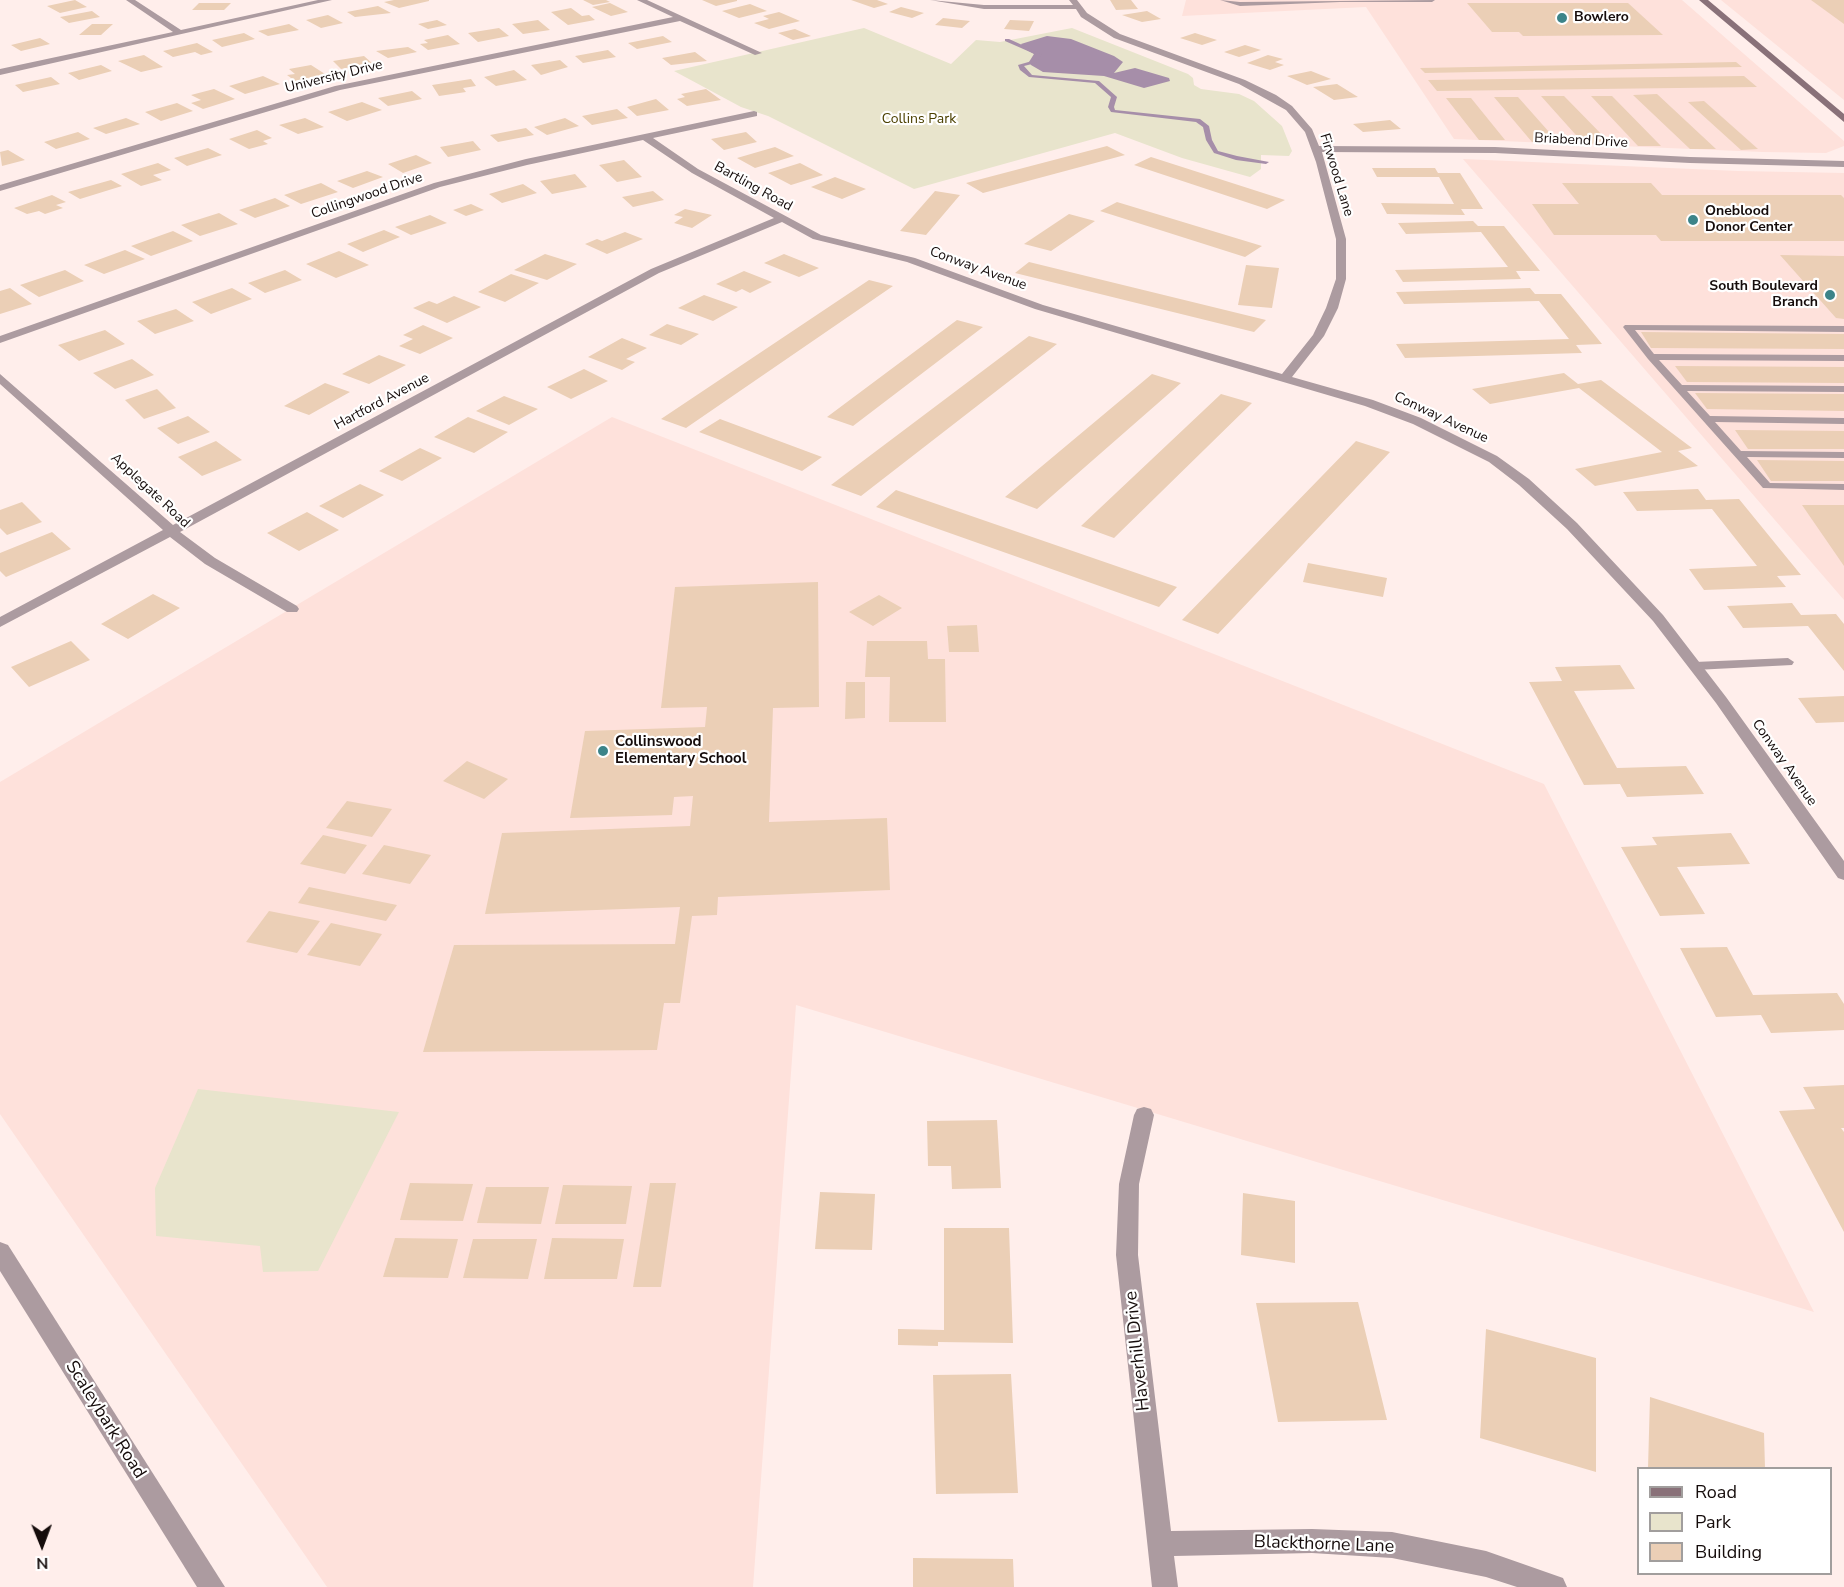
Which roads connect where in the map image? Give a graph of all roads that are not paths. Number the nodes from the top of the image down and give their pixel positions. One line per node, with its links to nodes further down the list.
1 (130, 0): 11 (street)
2 (328, 0): 11 (street)
3 (641, 0): 10 (street)
4 (934, 0): 9 (street)
5 (1223, 0): 8 (lane)
6 (1432, 0): 8 (lane)
7 (1703, 0): 15 (main road)
8 (1343, 1)
9 (1075, 4): 17 (street, Firwood Lane)
10 (681, 18): 12 (street); 19 (street, University Drive)
11 (179, 32): 13 (street)
12 (758, 53)
13 (0, 72)
14 (754, 114): 16 (street, Collingwood Drive)
15 (1844, 119)
16 (645, 137): 20 (street, Bartling Road); 23 (street, Collingwood Drive)
17 (1316, 149): 18 (street, Briabend Drive); 27 (street, Firwood Lane)
18 (1844, 164)
19 (0, 189)
20 (783, 218): 21 (street, Bartling Road); 35 (street, Hartford Avenue)
21 (853, 247): 27 (street, Conway Avenue)
22 (1844, 329): 24 (lane)
23 (0, 340)
24 (1651, 357): 25 (lane); 28 (lane)
25 (1844, 358)
26 (0, 378): 35 (street, Applegate Road)
27 (1285, 378): 39 (street, Conway Avenue)
28 (1678, 388): 29 (lane); 30 (lane)
29 (1844, 389)
30 (1706, 419): 31 (lane); 32 (lane)
31 (1844, 421)
32 (1738, 454): 33 (lane); 34 (lane)
33 (1844, 455)
34 (1844, 487)
35 (172, 531): 36 (street, Applegate Road); 37 (street, Hartford Avenue)
36 (292, 609)
37 (0, 623)
38 (1788, 662): 39 (lane)
39 (1695, 666): 40 (street, Conway Avenue)
40 (1844, 874)
41 (1144, 1115): 43 (street, Haverhill Drive)
42 (0, 1252): 44 (street, Scaleybark Road)
43 (1160, 1544): 45 (street, Haverhill Drive); 46 (street, Blackthorne Lane)
44 (212, 1587)
45 (1164, 1587)
46 (1554, 1587)

